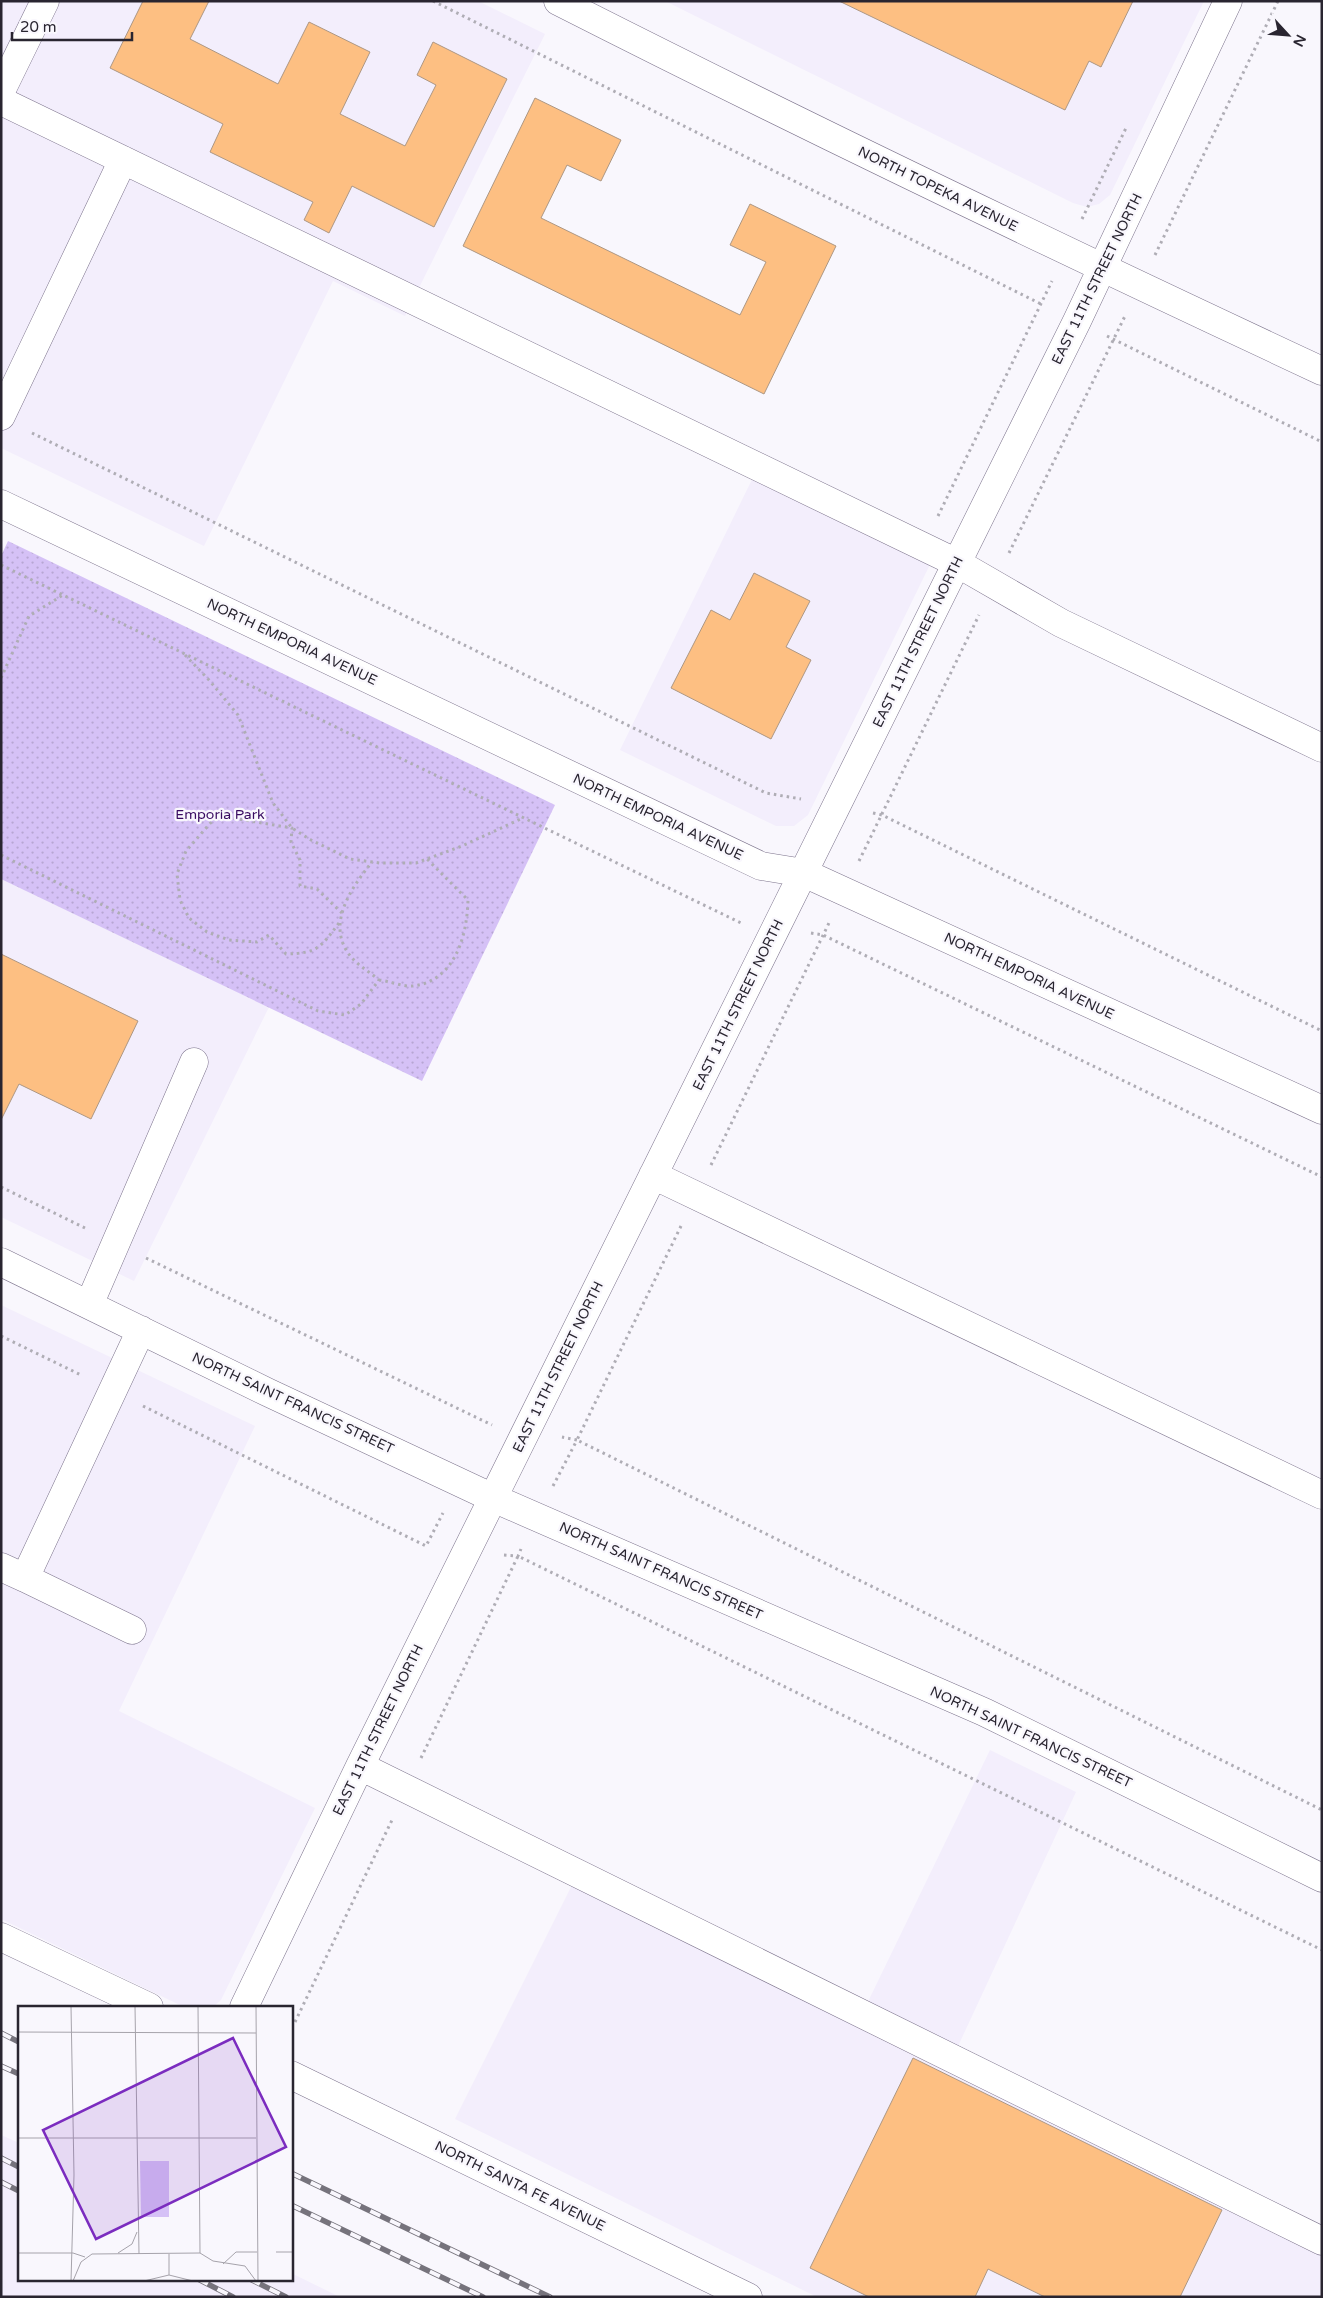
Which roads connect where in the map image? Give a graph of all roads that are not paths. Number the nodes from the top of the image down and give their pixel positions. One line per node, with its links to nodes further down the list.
1 (45, 1): 4 (street)
2 (558, 1): 7 (street, NORTH TOPEKA AVENUE)
3 (1228, 1): 7 (street, EAST 11TH STREET NORTH)
4 (1, 91)
5 (1, 101): 6 (street)
6 (123, 160): 9 (street); 11 (street)
7 (1103, 268): 8 (street, NORTH TOPEKA AVENUE); 11 (street, EAST 11TH STREET NORTH)
8 (1322, 371)
9 (1, 416)
10 (1, 504): 13 (street, NORTH EMPORIA AVENUE)
11 (957, 563): 12 (street); 13 (street, EAST 11TH STREET NORTH)
12 (1322, 748)
13 (804, 872): 15 (street, NORTH EMPORIA AVENUE); 16 (street, EAST 11TH STREET NORTH)
14 (194, 1062): 18 (street)
15 (1322, 1110)
16 (653, 1175): 20 (street); 21 (street, EAST 11TH STREET NORTH)
17 (1, 1262): 18 (street, NORTH SAINT FRANCIS STREET)
18 (89, 1305): 19 (street, NORTH SAINT FRANCIS STREET)
19 (141, 1330): 21 (street, NORTH SAINT FRANCIS STREET); 22 (street)
20 (1322, 1495)
21 (493, 1498): 24 (street, EAST 11TH STREET NORTH); 25 (street, NORTH SAINT FRANCIS STREET)
22 (13, 1572): 23 (street)
23 (132, 1630)
24 (360, 1766): 28 (street, EAST 11TH STREET NORTH); 30 (street)
25 (1322, 1878)
26 (1, 1937): 27 (street)
27 (147, 2006)
28 (244, 2006)
29 (292, 2075): 31 (street, NORTH SANTA FE AVENUE)
30 (1322, 2241)
31 (748, 2297)

